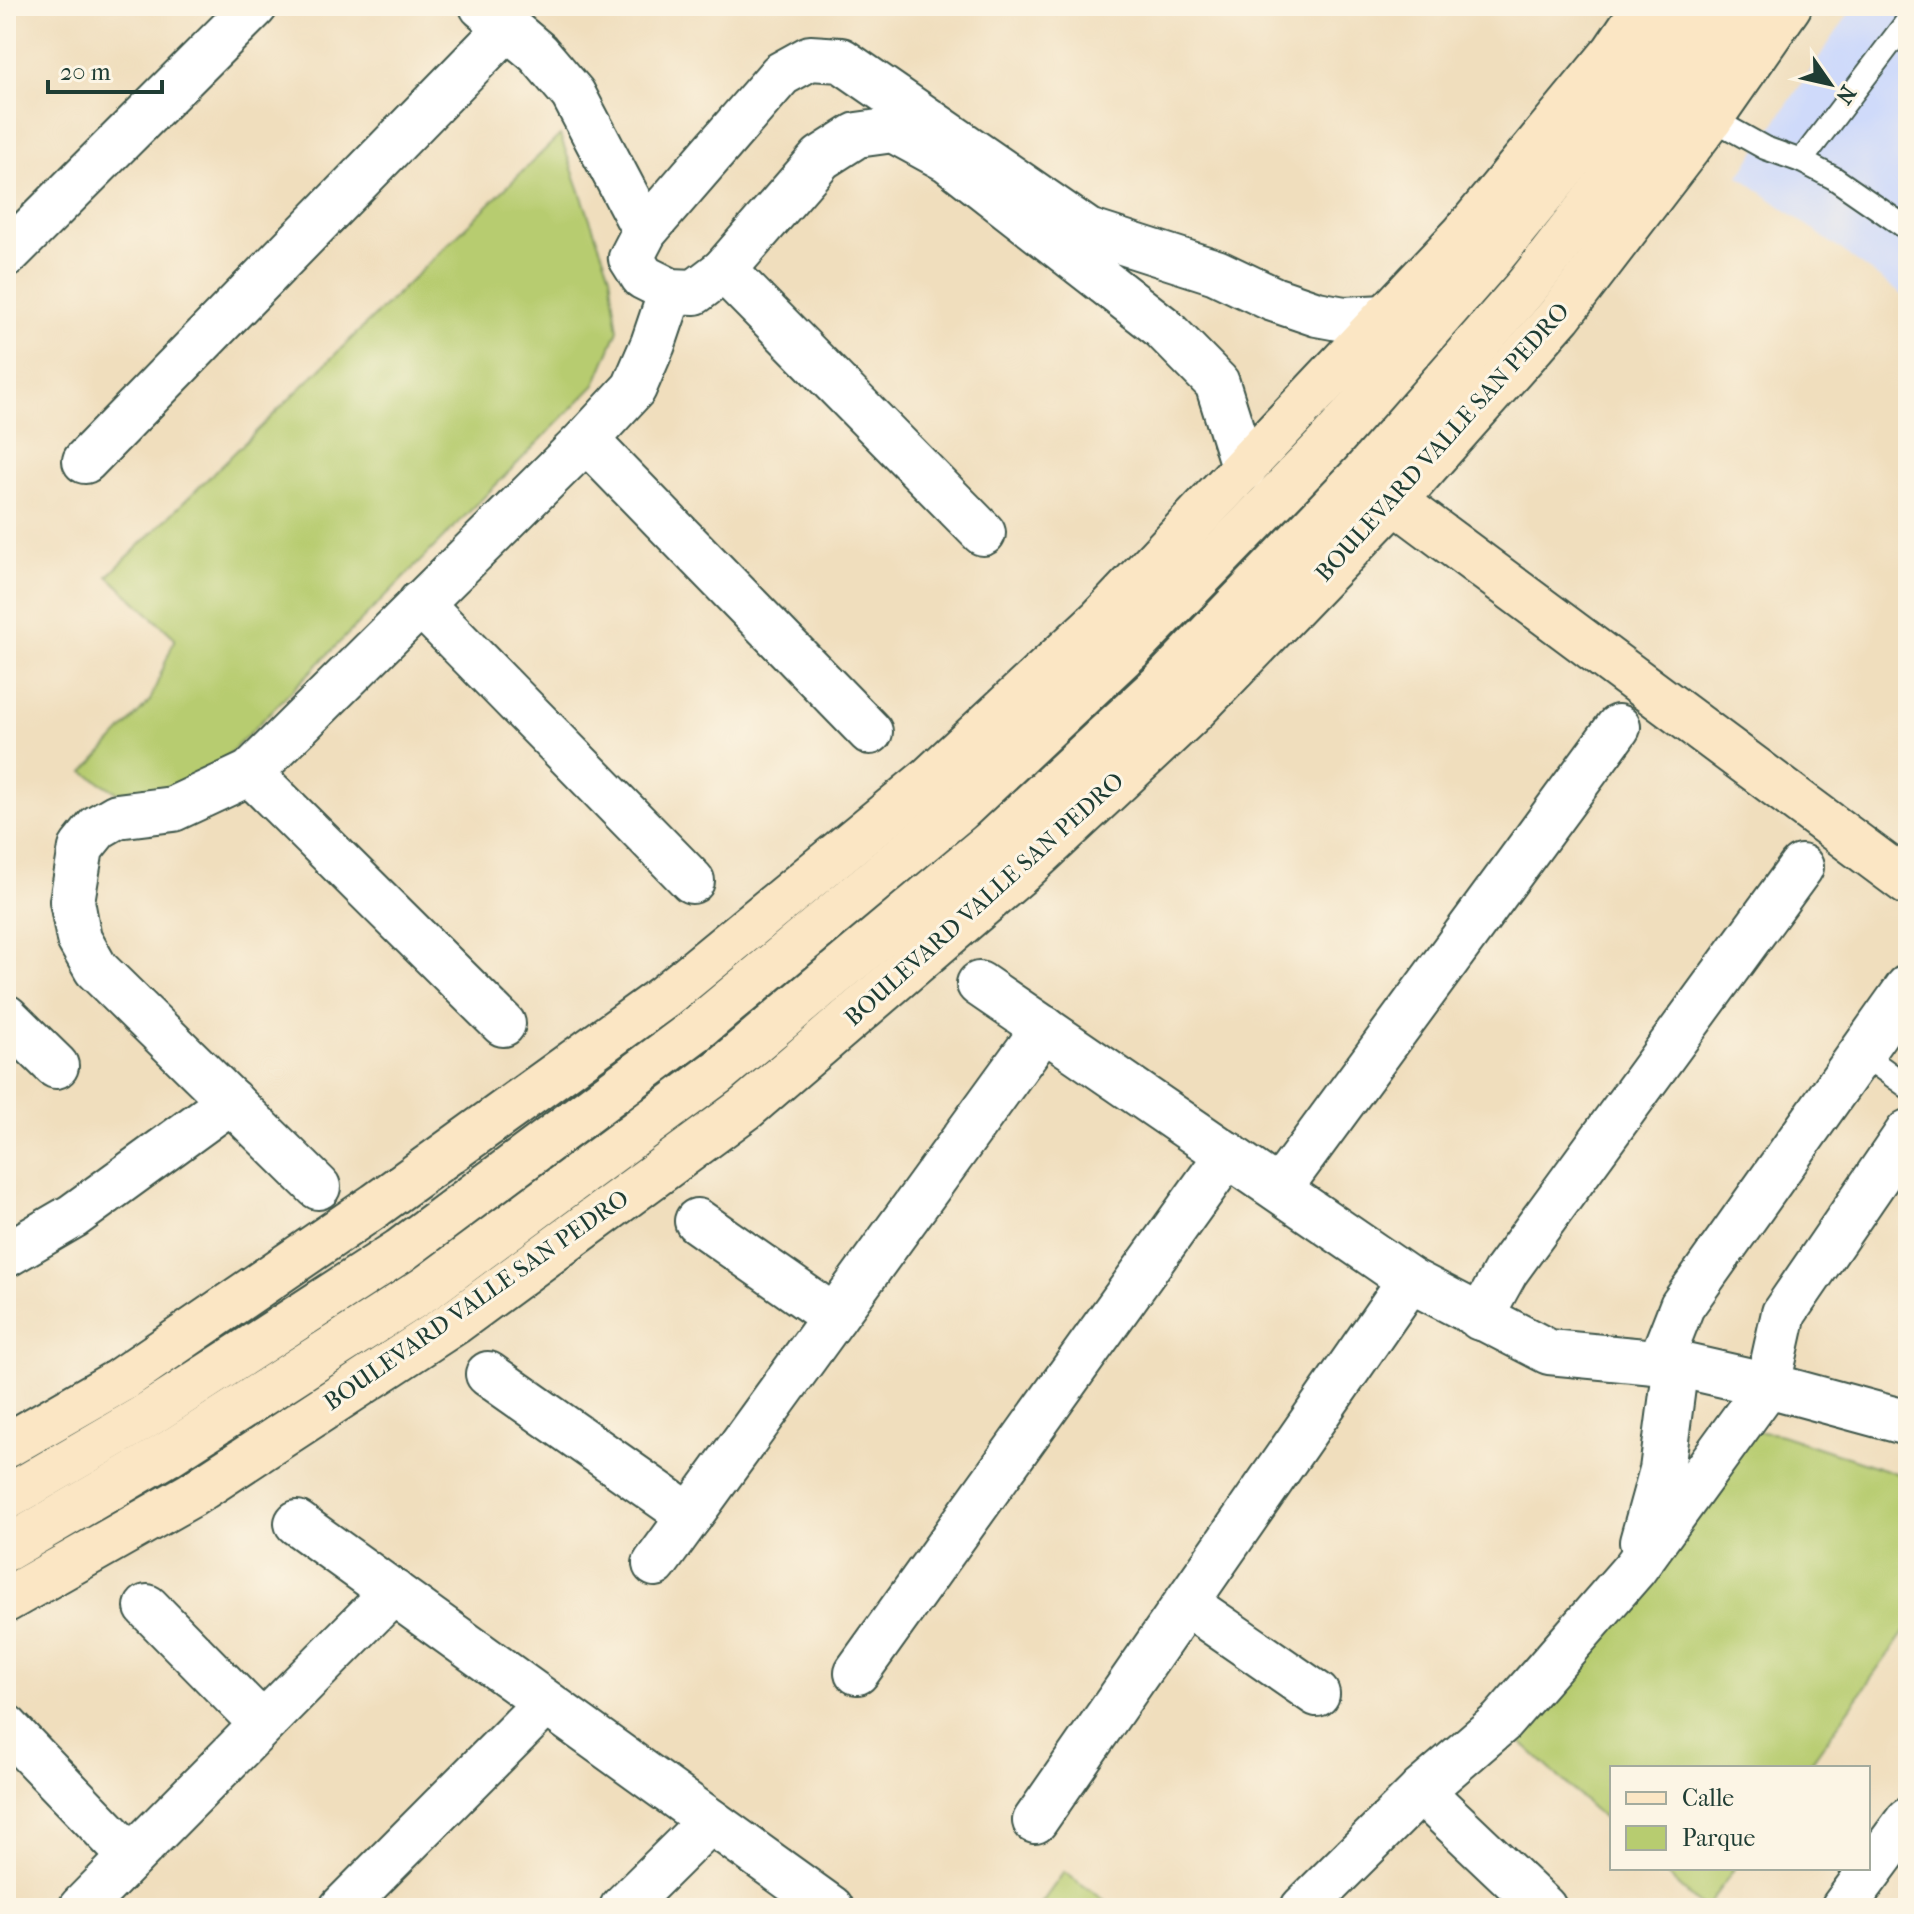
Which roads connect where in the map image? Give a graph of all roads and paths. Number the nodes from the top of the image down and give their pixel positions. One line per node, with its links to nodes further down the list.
1 (255, 6): 12 (street)
2 (1645, 6): 15 (main road)
3 (1687, 6): 51 (main road)
4 (1737, 6): 54 (main road, BOULEVARD VALLE SAN PEDRO)
5 (1789, 6): 8 (main road, BOULEVARD VALLE SAN PEDRO)
6 (495, 17): 11 (street); 17 (street)
7 (1908, 20): 9 (lane)
8 (1711, 118): 9 (lane); 19 (main road, BOULEVARD VALLE SAN PEDRO)
9 (1801, 161): 10 (lane)
10 (1908, 229)
11 (645, 231): 14 (street); 15 (street)
12 (6, 255)
13 (724, 270): 14 (street); 18 (street); 20 (street)
14 (671, 291): 16 (street)
15 (1386, 317): 18 (main road)
16 (586, 440): 21 (street); 23 (street)
17 (85, 461)
18 (1244, 469): 50 (main road)
19 (1395, 501): 27 (main road); 58 (main road, BOULEVARD VALLE SAN PEDRO)
20 (983, 533)
21 (420, 603): 24 (street); 26 (street)
22 (1618, 727): 40 (street)
23 (870, 732)
24 (250, 773): 31 (street); 36 (street)
25 (1801, 867): 45 (street)
26 (692, 881)
27 (1908, 883)
28 (979, 984): 32 (street)
29 (1908, 987): 33 (street)
30 (6, 1017): 34 (street)
31 (503, 1024)
32 (1044, 1028): 38 (street); 44 (street)
33 (1861, 1053): 35 (lane); 46 (street)
34 (56, 1066)
35 (1908, 1087)
36 (231, 1101): 39 (street); 42 (street)
37 (1908, 1132): 48 (street)
38 (1228, 1154): 40 (street); 61 (street)
39 (318, 1187)
40 (1279, 1189): 43 (street)
41 (697, 1221): 44 (street)
42 (6, 1255)
43 (1410, 1280): 45 (street); 59 (street)
44 (834, 1317): 52 (street)
45 (1480, 1318): 46 (street)
46 (1668, 1363): 48 (street); 56 (street)
47 (488, 1374): 52 (street)
48 (1768, 1385): 49 (street); 56 (street)
49 (1908, 1422)
50 (6, 1446)
51 (6, 1498)
52 (690, 1516): 55 (street)
53 (297, 1523): 57 (street)
54 (6, 1549)
55 (655, 1564)
56 (1635, 1568): 66 (street)
57 (393, 1592): 63 (street); 64 (street)
58 (6, 1600)
59 (1187, 1604): 62 (street); 69 (street)
60 (147, 1607): 64 (street)
61 (857, 1672)
62 (1317, 1694)
63 (546, 1703): 68 (street); 72 (street)
64 (262, 1724): 70 (street)
65 (6, 1727): 70 (street)
66 (1421, 1791): 75 (street); 76 (street)
67 (1908, 1820): 77 (street)
68 (710, 1821): 73 (street); 74 (street)
69 (1035, 1821)
70 (131, 1857): 71 (street)
71 (81, 1908)
72 (342, 1908)
73 (622, 1908)
74 (831, 1908)
75 (1303, 1908)
76 (1544, 1908)
77 (1843, 1908)

